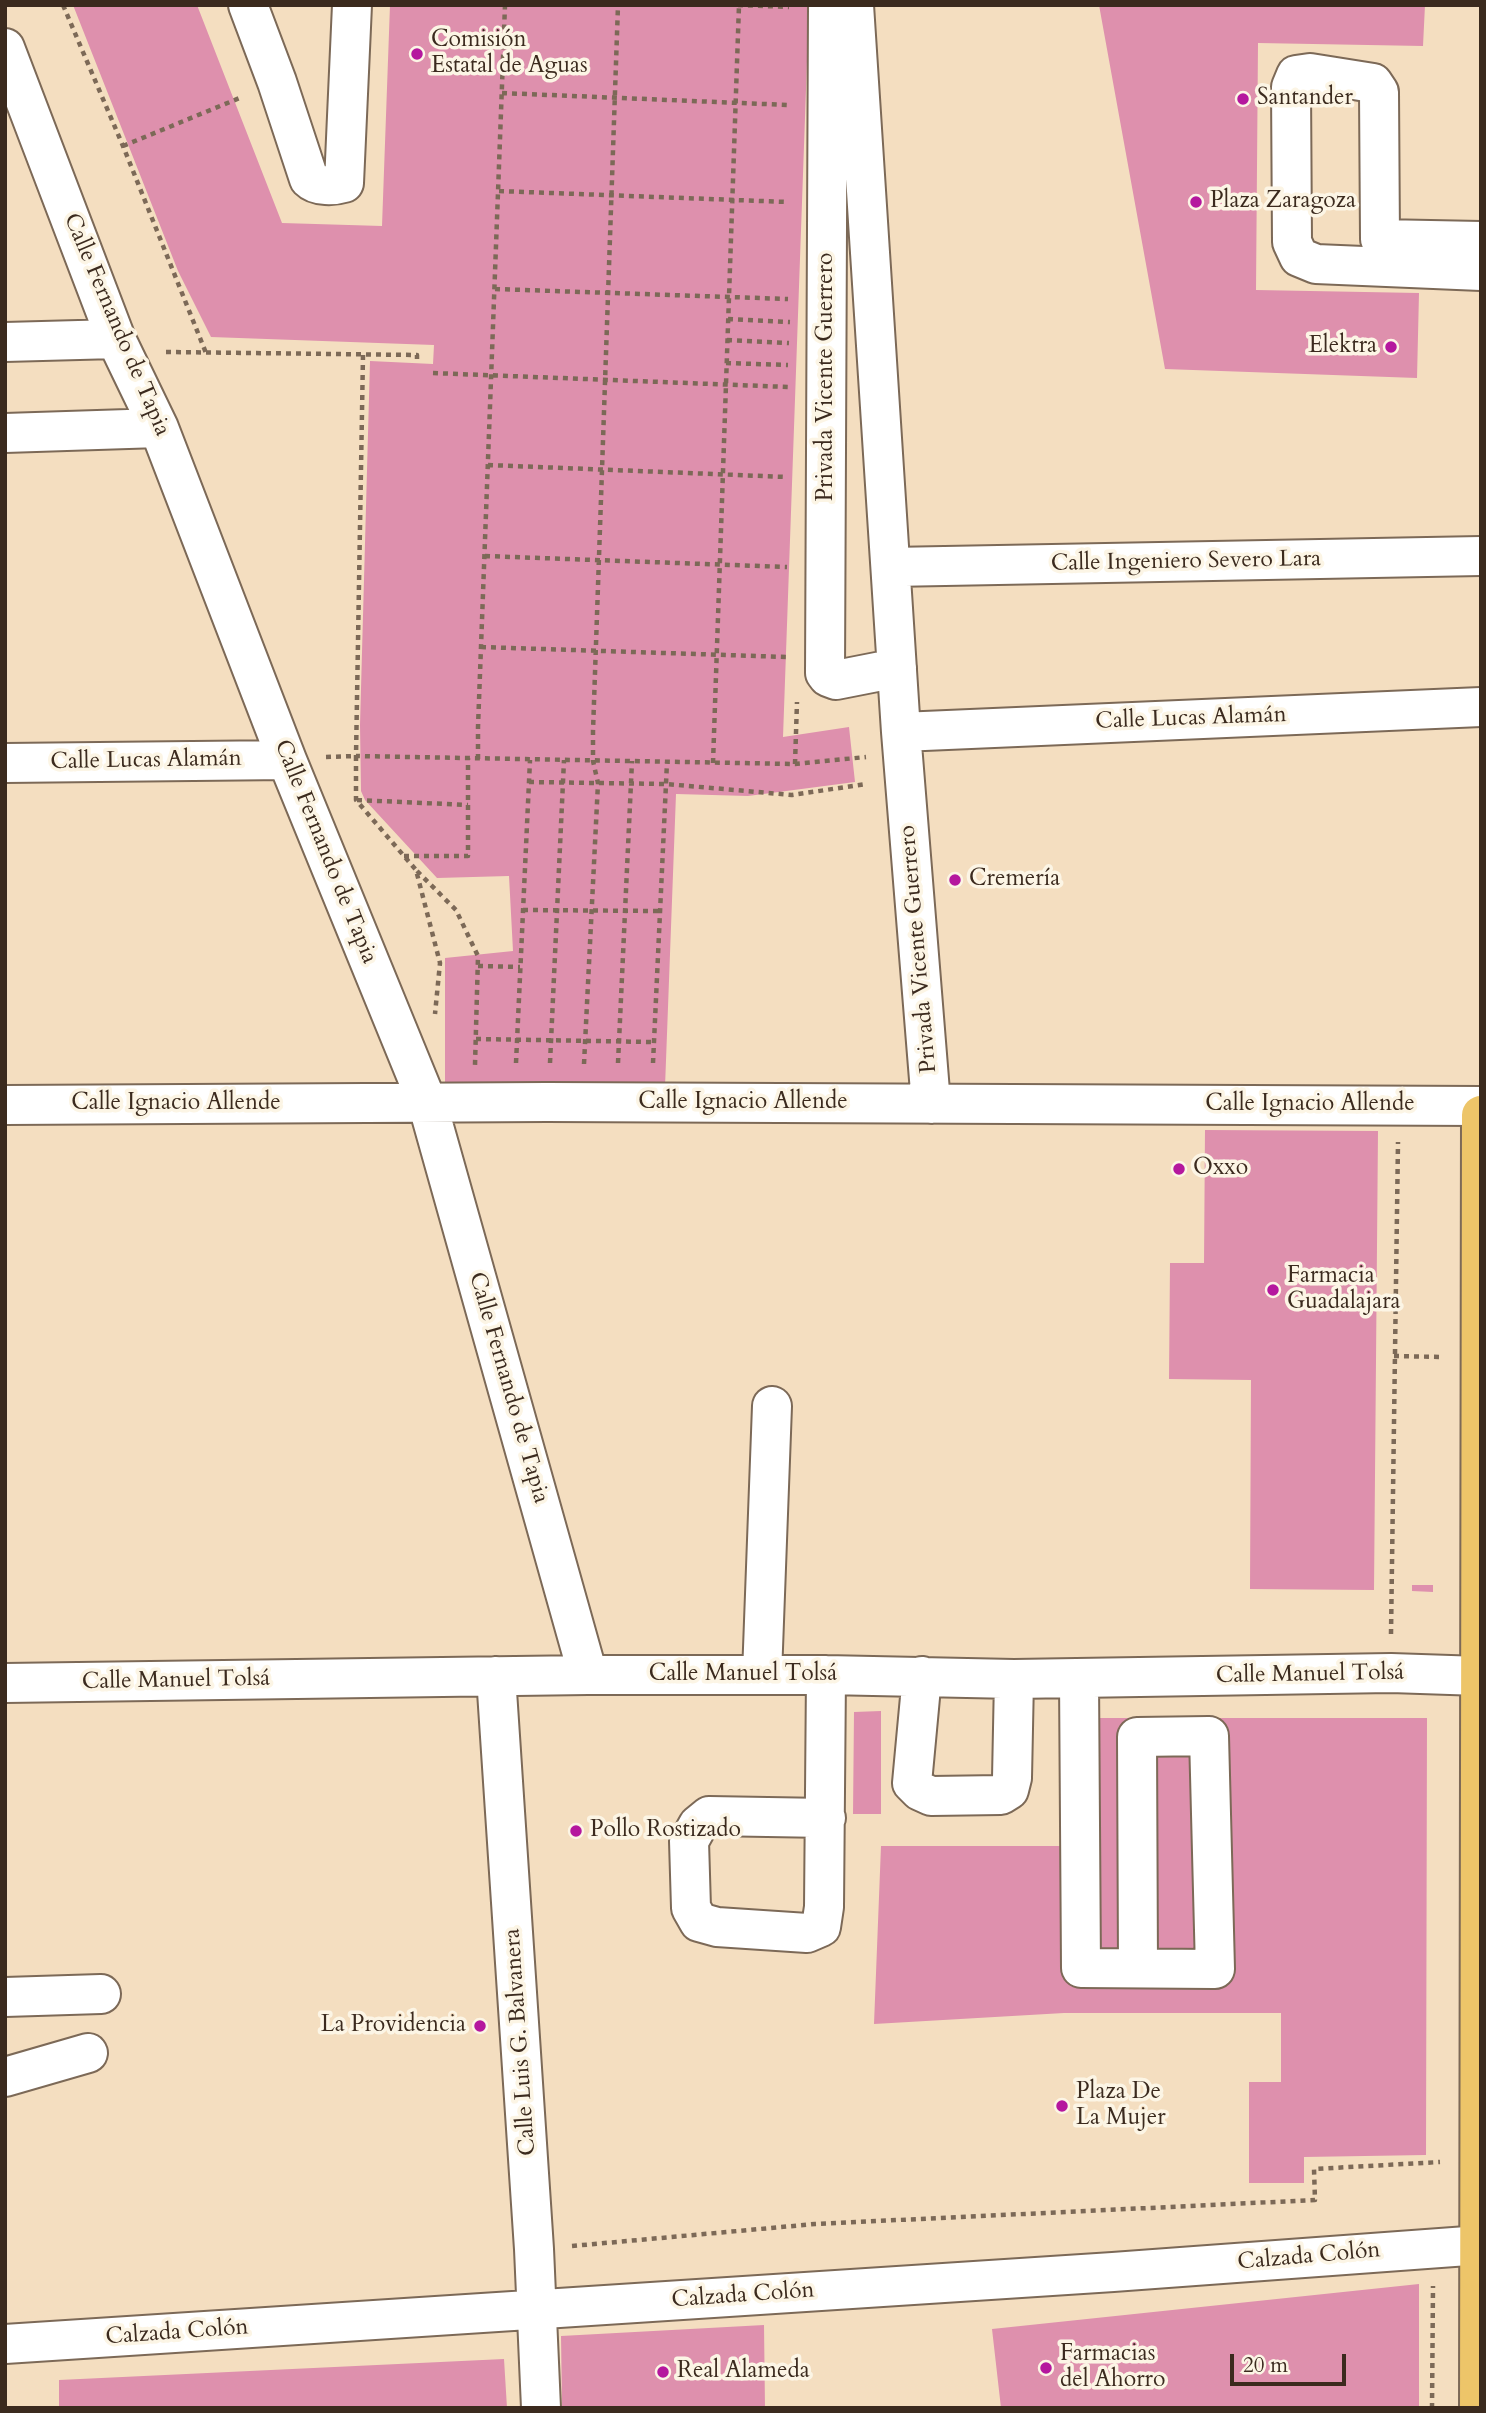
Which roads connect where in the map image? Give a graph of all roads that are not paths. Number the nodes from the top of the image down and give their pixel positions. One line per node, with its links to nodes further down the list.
1 (248, 5): 2 (street)
2 (352, 5)
3 (837, 7): 13 (street, Privada Vicente Guerrero); 14 (street, Privada Vicente Guerrero)
4 (5, 48): 9 (street, Calle Fernando de Tapia)
5 (1481, 241): 6 (street)
6 (1380, 253): 6 (street); 7 (street)
7 (1481, 271)
8 (5, 342): 9 (street)
9 (119, 345): 10 (street, Calle Fernando de Tapia)
10 (159, 428): 11 (street); 17 (street, Calle Fernando de Tapia)
11 (5, 433)
12 (1481, 556): 13 (street, Calle Ingeniero Severo Lara)
13 (891, 568): 14 (street, Privada Vicente Guerrero)
14 (897, 668): 16 (street, Privada Vicente Guerrero)
15 (1481, 707): 16 (street, Calle Lucas Alamán)
16 (903, 754): 20 (street, Privada Vicente Guerrero)
17 (287, 760): 18 (street, Calle Lucas Alamán); 19 (street, Calle Fernando de Tapia)
18 (5, 763)
19 (427, 1102): 20 (street, Calle Ignacio Allende); 21 (street, Calle Ignacio Allende); 26 (street, Calle Fernando de Tapia)
20 (931, 1104): 22 (street, Calle Ignacio Allende)
21 (5, 1105)
22 (1481, 1106)
23 (1481, 1115): 24 (main road)
24 (1480, 1357): 31 (main road)
25 (772, 1406): 27 (street)
26 (589, 1675): 27 (street, Calle Manuel Tolsá); 29 (street, Calle Manuel Tolsá)
27 (762, 1675): 28 (street, Calle Manuel Tolsá)
28 (826, 1675): 30 (street, Calle Manuel Tolsá); 35 (street)
29 (496, 1676): 34 (street, Calle Manuel Tolsá); 43 (street, Calle Luis G. Balvanera)
30 (922, 1676): 33 (street, Calle Manuel Tolsá); 33 (street)
31 (1480, 1676): 32 (street, Calle Manuel Tolsá); 41 (main road)
32 (1079, 1678): 33 (street, Calle Manuel Tolsá); 36 (street)
33 (1014, 1679)
34 (5, 1683)
35 (826, 1818)
36 (1138, 1968): 36 (street)
37 (101, 1994): 38 (street)
38 (5, 1997)
39 (88, 2053): 40 (street)
40 (5, 2077)
41 (1480, 2160): 42 (main road)
42 (1480, 2245): 43 (street, Calzada Colón); 46 (main road)
43 (537, 2310): 44 (street, Calzada Colón); 45 (street, Calle Luis G. Balvanera)
44 (5, 2344)
45 (541, 2408)
46 (1479, 2408)

